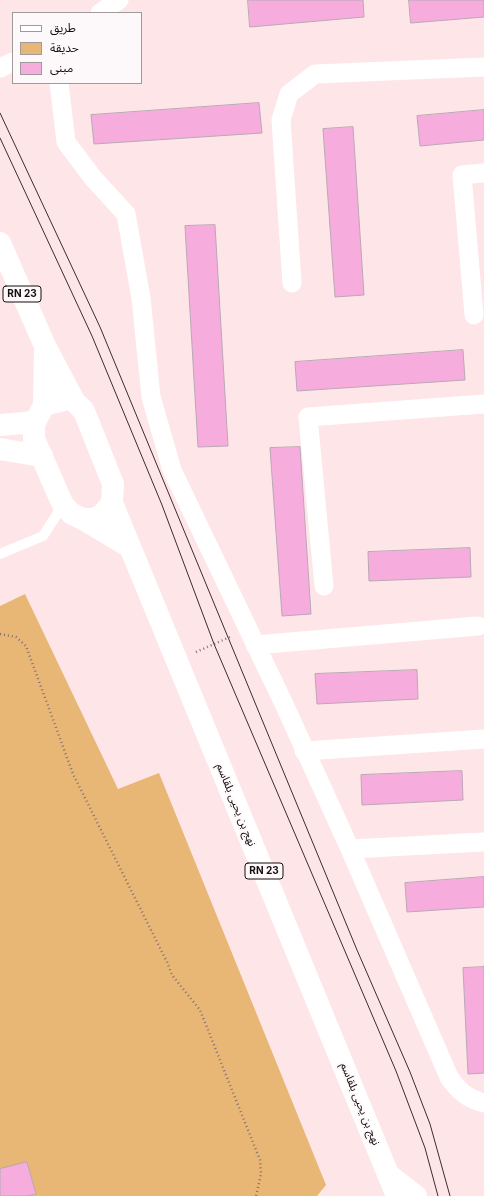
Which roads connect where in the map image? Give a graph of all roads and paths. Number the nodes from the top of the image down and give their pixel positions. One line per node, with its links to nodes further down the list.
1 (119, 0): 2 (street)
2 (101, 12)
3 (12, 62): 5 (street)
4 (484, 67): 9 (street)
5 (0, 68)
6 (59, 84): 27 (street)
7 (484, 173): 10 (street)
8 (0, 243): 11 (main road, RN 23)
9 (292, 283)
10 (474, 315)
11 (45, 346): 12 (main road, RN 23); 14 (main road, RN 23)
12 (74, 400): 14 (main road); 18 (main road)
13 (484, 404): 23 (street)
14 (40, 413): 15 (main road); 17 (main road)
15 (0, 425)
16 (0, 449): 17 (main road)
17 (42, 456): 19 (main road)
18 (112, 503): 20 (main road); 21 (main road, نهج بن يحيى بلقاسم / RN 23)
19 (62, 505): 20 (main road); 22 (lane)
20 (83, 519): 21 (main road)
21 (130, 547): 34 (main road, نهج بن يحيى بلقاسم / RN 23)
22 (0, 554)
23 (324, 586)
24 (478, 626): 27 (street)
25 (0, 634): 35 (path)
26 (214, 644): 28 (path)
27 (255, 644): 30 (street)
28 (196, 652)
29 (484, 738): 30 (street)
30 (304, 751): 32 (street)
31 (484, 842): 32 (street)
32 (350, 849): 33 (street)
33 (484, 1103)
34 (394, 1186): 36 (main road)
35 (256, 1196)
36 (416, 1196)

